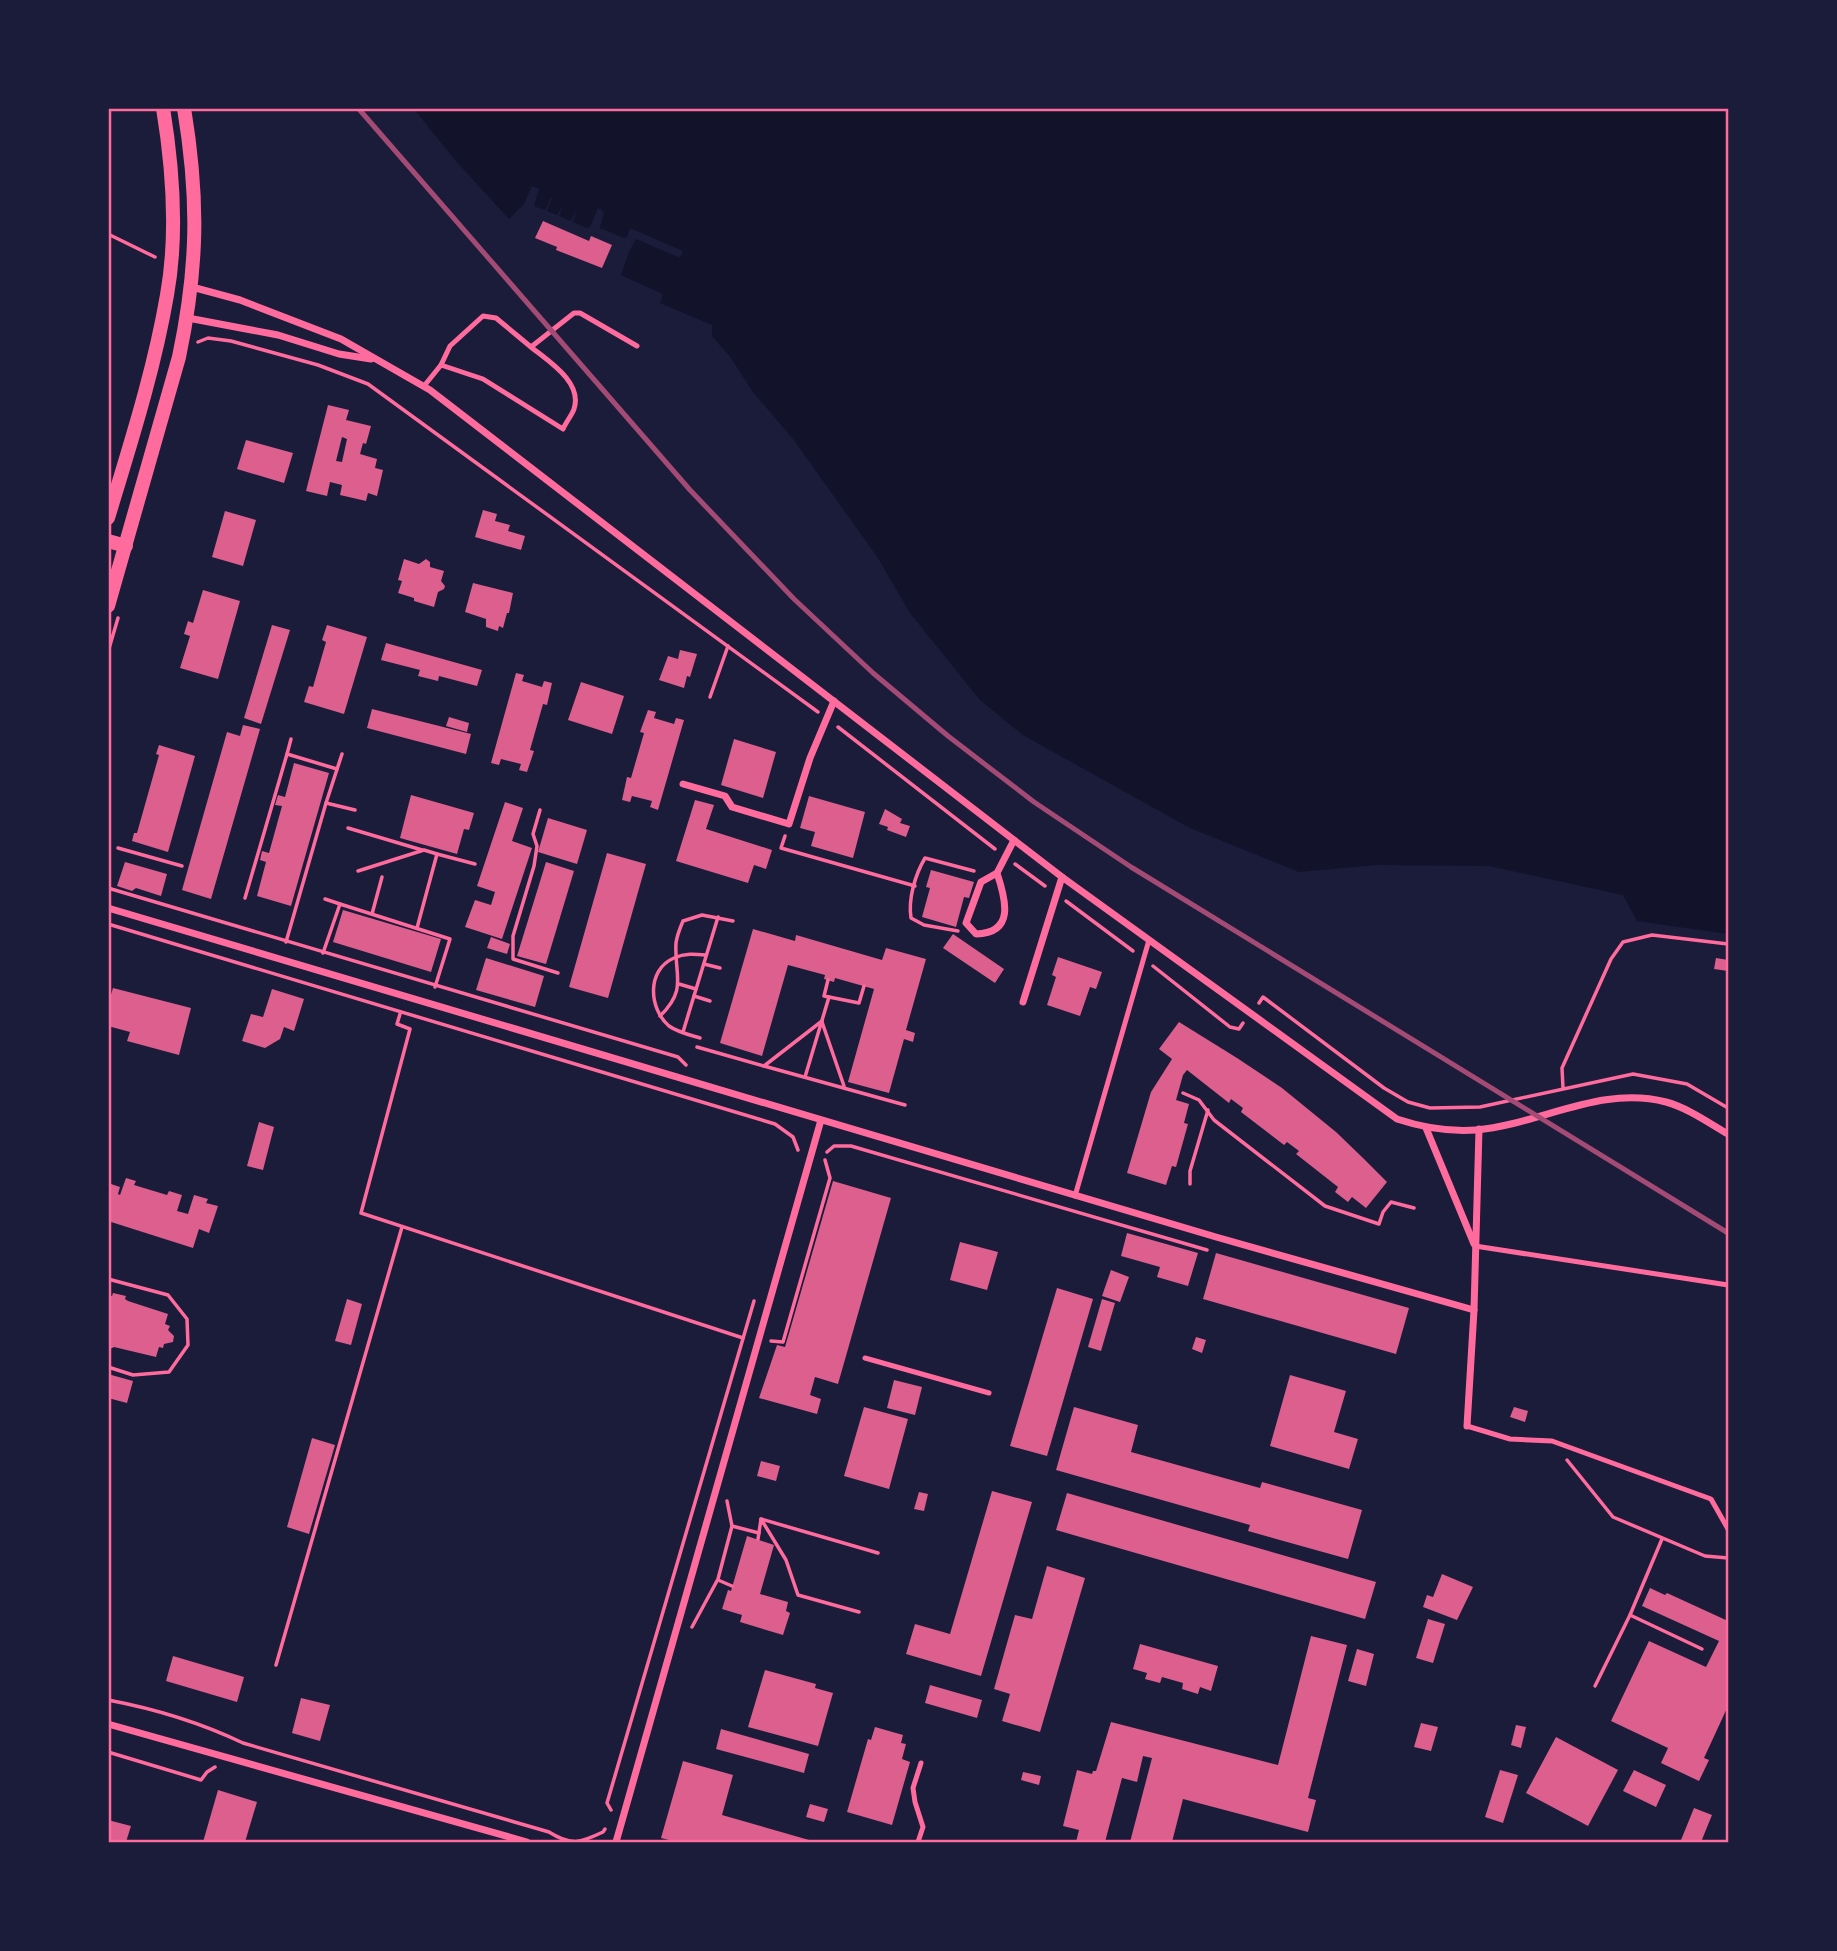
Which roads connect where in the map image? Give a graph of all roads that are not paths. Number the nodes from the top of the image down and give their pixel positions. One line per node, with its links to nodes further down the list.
1 (163, 108): 4 (main road)
2 (184, 108): 3 (main road)
3 (192, 287): 4 (main road); 5 (main road); 8 (street)
4 (168, 293): 5 (main road); 11 (main road)
5 (188, 318): 8 (street); 13 (main road)
6 (637, 346): 7 (lane)
7 (531, 347): 9 (lane); 9 (lane)
8 (379, 360): 10 (street)
9 (441, 365): 10 (lane)
10 (424, 386): 15 (street)
11 (108, 518)
12 (108, 541): 13 (main road)
13 (125, 546): 14 (main road)
14 (108, 606)
15 (834, 701): 16 (street); 17 (street)
16 (684, 784)
17 (1014, 840): 18 (street); 19 (street)
18 (997, 873): 18 (street)
19 (1062, 877): 21 (street); 22 (street)
20 (108, 908): 23 (street)
21 (1149, 939): 24 (street); 27 (lane)
22 (1023, 1002)
23 (821, 1120): 27 (street); 38 (street)
24 (1426, 1128): 25 (street); 28 (street)
25 (1479, 1129): 26 (street); 28 (street)
26 (1728, 1134)
27 (1075, 1196): 30 (street)
28 (1475, 1246): 29 (lane); 30 (street)
29 (1728, 1286)
30 (1474, 1310): 33 (street)
31 (865, 1358): 32 (lane)
32 (989, 1393)
33 (1467, 1426): 34 (lane)
34 (1728, 1529)
35 (108, 1724): 37 (street)
36 (921, 1763): 39 (lane)
37 (527, 1843)
38 (616, 1843)
39 (918, 1843)

